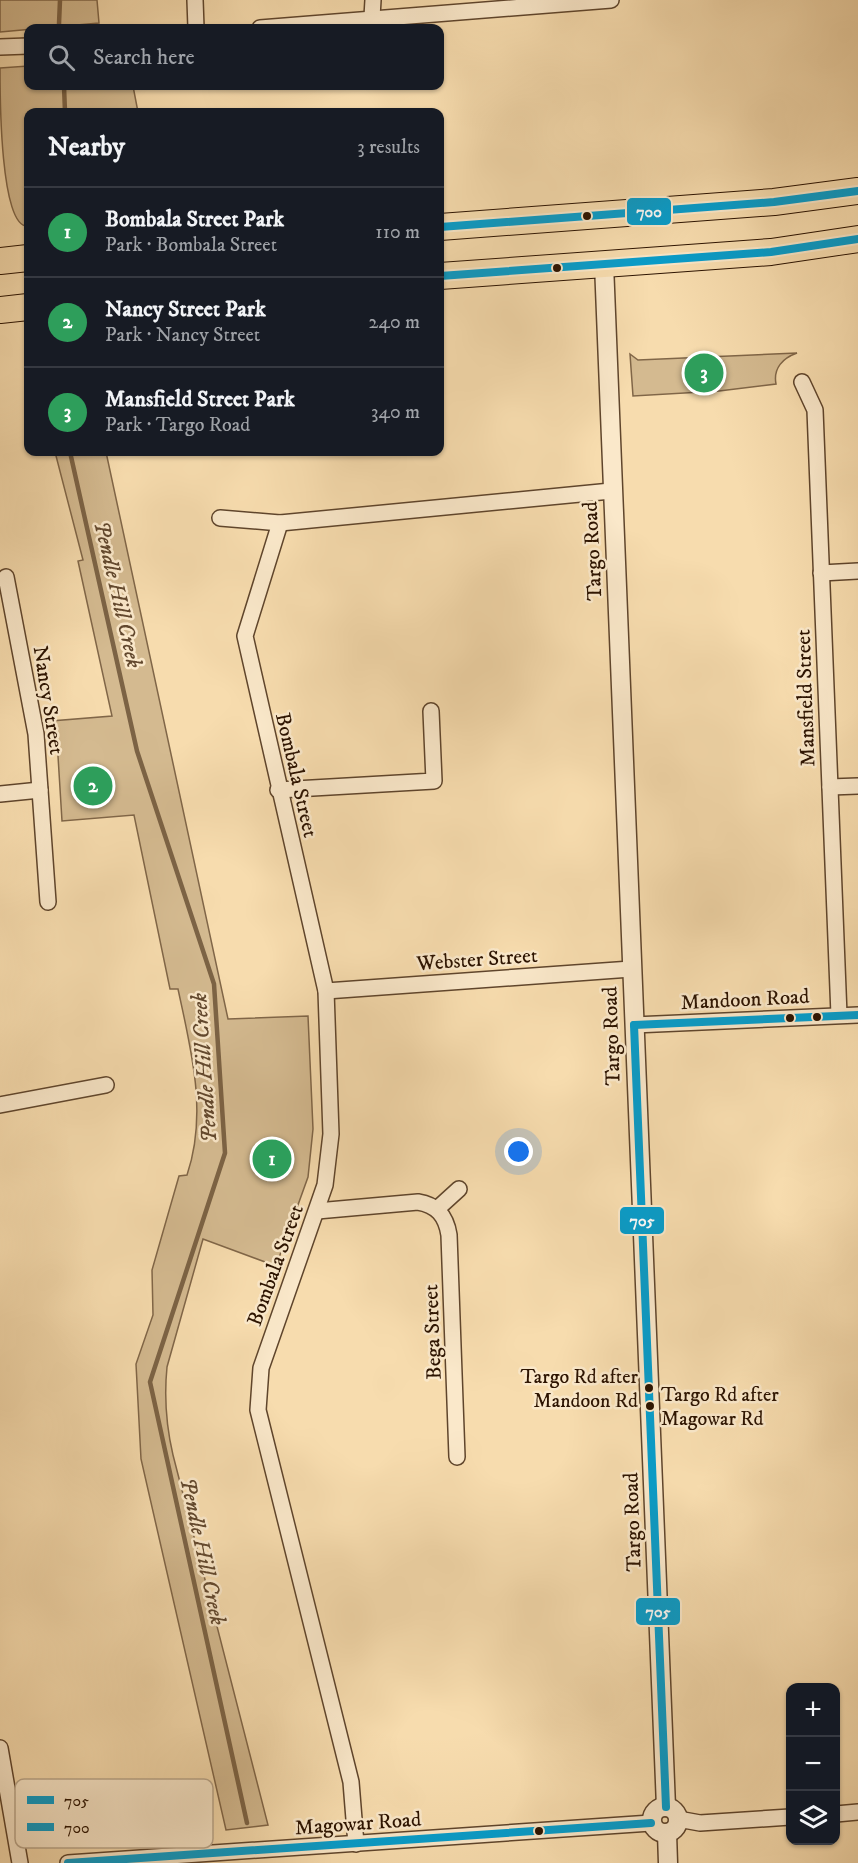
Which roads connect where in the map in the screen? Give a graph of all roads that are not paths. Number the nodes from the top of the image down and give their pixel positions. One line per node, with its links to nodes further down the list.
1 (195, 0): 5 (street)
2 (373, 0): 4 (street)
3 (611, 0): 4 (street)
4 (372, 17): 6 (street)
5 (196, 24)
6 (301, 24)
7 (24, 46): 8 (street)
8 (0, 48)
9 (858, 190): 10 (highway)
10 (444, 227)
11 (858, 239): 12 (highway)
12 (603, 264): 13 (highway); 17 (street, Targo Road)
13 (444, 276)
14 (24, 307): 15 (highway)
15 (0, 310)
16 (802, 382): 21 (street, Mansfield Street)
17 (611, 491): 19 (street); 30 (street, Targo Road)
18 (219, 518): 19 (street)
19 (280, 523): 27 (street, Bombala Street)
20 (858, 571): 21 (street)
21 (821, 573): 25 (street, Mansfield Street)
22 (6, 577): 26 (street, Nancy Street)
23 (430, 711): 27 (street)
24 (858, 786): 25 (street)
25 (830, 787): 33 (street, Mansfield Street)
26 (40, 790): 28 (street); 29 (street, Nancy Street)
27 (278, 790): 31 (street, Bombala Street)
28 (0, 794)
29 (48, 902)
30 (631, 969): 31 (street, Webster Street); 34 (street, Targo Road)
31 (326, 992): 39 (street, Bombala Street)
32 (858, 1015): 33 (street, Mandoon Road)
33 (839, 1016): 34 (street, Mandoon Road)
34 (634, 1025): 45 (street, Targo Road)
35 (106, 1085): 36 (street)
36 (0, 1105)
37 (459, 1189): 38 (street)
38 (437, 1209): 39 (street); 40 (street, Bega Street)
39 (317, 1210): 48 (street, Bombala Street)
40 (457, 1457)
41 (0, 1748): 47 (street)
42 (858, 1812): 43 (street)
43 (840, 1814)
44 (786, 1817): 45 (street)
45 (670, 1820): 46 (street); 53 (street, Targo Road)
46 (651, 1822): 48 (street, Magowar Road)
47 (15, 1834)
48 (356, 1844): 50 (street, Magowar Road)
49 (17, 1848): 51 (street)
50 (109, 1861): 52 (street, Magowar Road)
51 (20, 1863)
52 (68, 1863)
53 (668, 1863)

